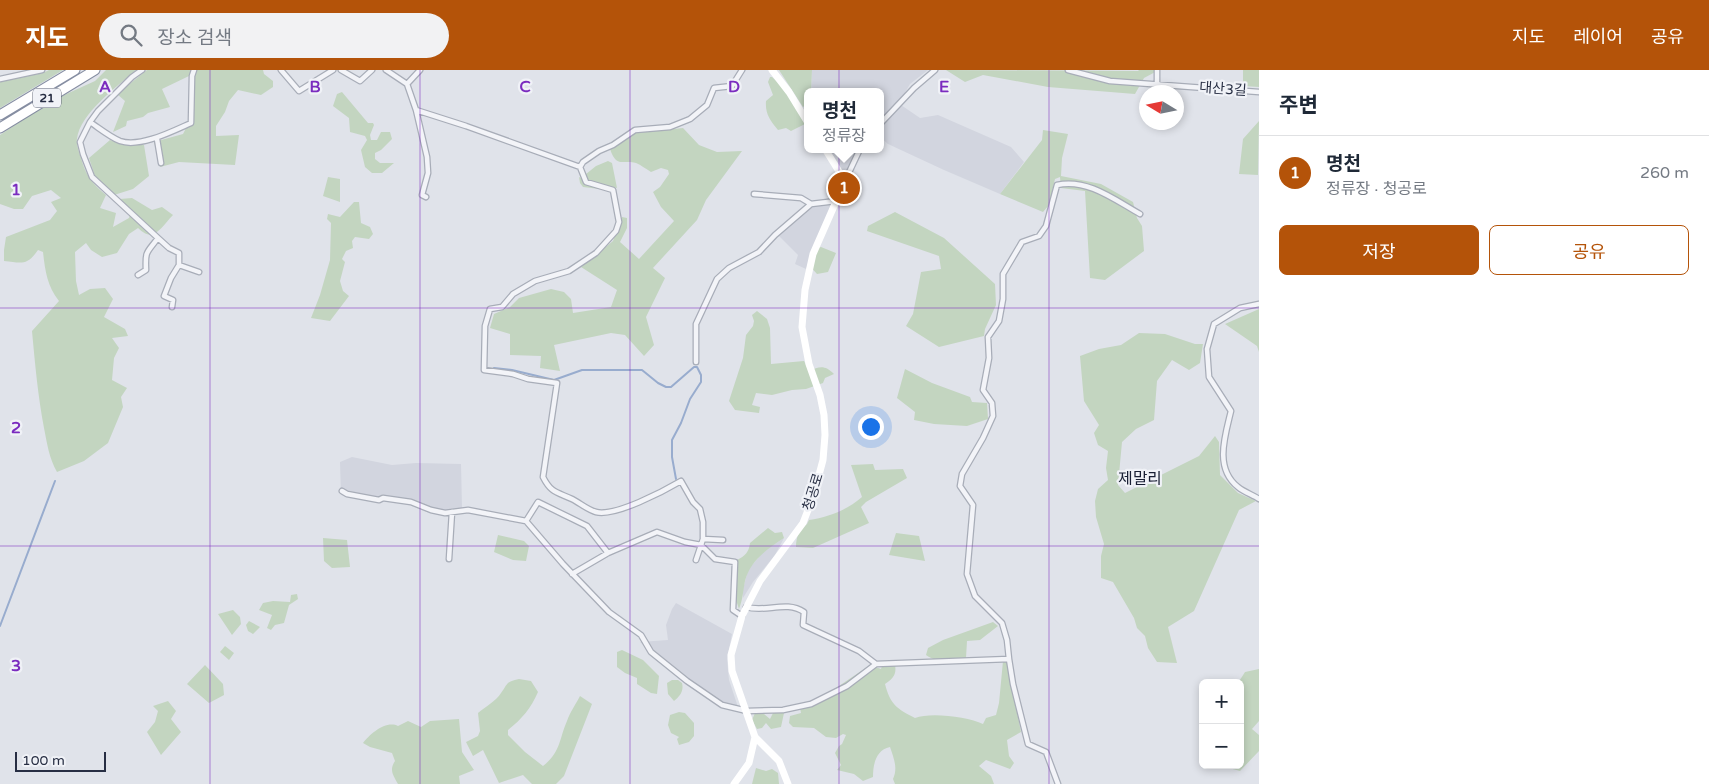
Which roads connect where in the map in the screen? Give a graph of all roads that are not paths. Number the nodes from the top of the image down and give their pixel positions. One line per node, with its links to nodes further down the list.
1 (42, 70): 17 (street)
2 (75, 70): 22 (highway, 21)
3 (95, 70): 26 (highway, 21)
4 (142, 70): 25 (street)
5 (194, 70): 27 (street)
6 (281, 70): 7 (street)
7 (333, 70)
8 (341, 70): 9 (street)
9 (372, 70)
10 (386, 70): 18 (street)
11 (420, 70): 18 (street)
12 (742, 70): 31 (street)
13 (772, 70): 23 (street)
14 (935, 70): 24 (street)
15 (1068, 70): 19 (street, 대산3길)
16 (1157, 70): 19 (street)
17 (0, 79)
18 (407, 84): 21 (street)
19 (1157, 84): 20 (street, 대산3길)
20 (1259, 92)
21 (416, 110): 31 (street); 34 (street)
22 (0, 115)
23 (804, 116)
24 (884, 120)
25 (90, 122): 27 (street); 38 (street)
26 (0, 128)
27 (157, 138): 30 (street)
28 (828, 153): 32 (street)
29 (858, 153): 32 (street, 청공로)
30 (161, 163)
31 (580, 167): 49 (street)
32 (845, 181): 35 (street, 청공로)
33 (754, 194): 36 (street)
34 (426, 197)
35 (836, 201): 36 (street); 56 (street, 청공로)
36 (811, 204): 44 (street)
37 (1140, 214): 58 (street)
38 (158, 238): 39 (street); 41 (street)
39 (179, 265): 40 (street); 43 (street)
40 (199, 272)
41 (138, 275)
42 (1259, 304): 46 (street)
43 (172, 307)
44 (696, 362)
45 (342, 491): 47 (street)
46 (1259, 499)
47 (452, 512): 48 (street); 53 (street)
48 (526, 521): 52 (street); 55 (street)
49 (704, 539): 50 (street); 51 (street)
50 (723, 540)
51 (701, 545): 52 (street); 54 (street); 57 (street)
52 (608, 553): 55 (street)
53 (449, 559)
54 (696, 560)
55 (572, 574): 60 (street)
56 (746, 607): 57 (street, 청공로); 59 (street)
57 (742, 616): 60 (street, 청공로)
58 (1009, 659): 59 (street); 64 (street)
59 (876, 664): 60 (street)
60 (748, 711): 61 (street, 청공로)
61 (755, 737): 62 (street, 청공로); 63 (street)
62 (734, 784)
63 (788, 784)
64 (1058, 784)

